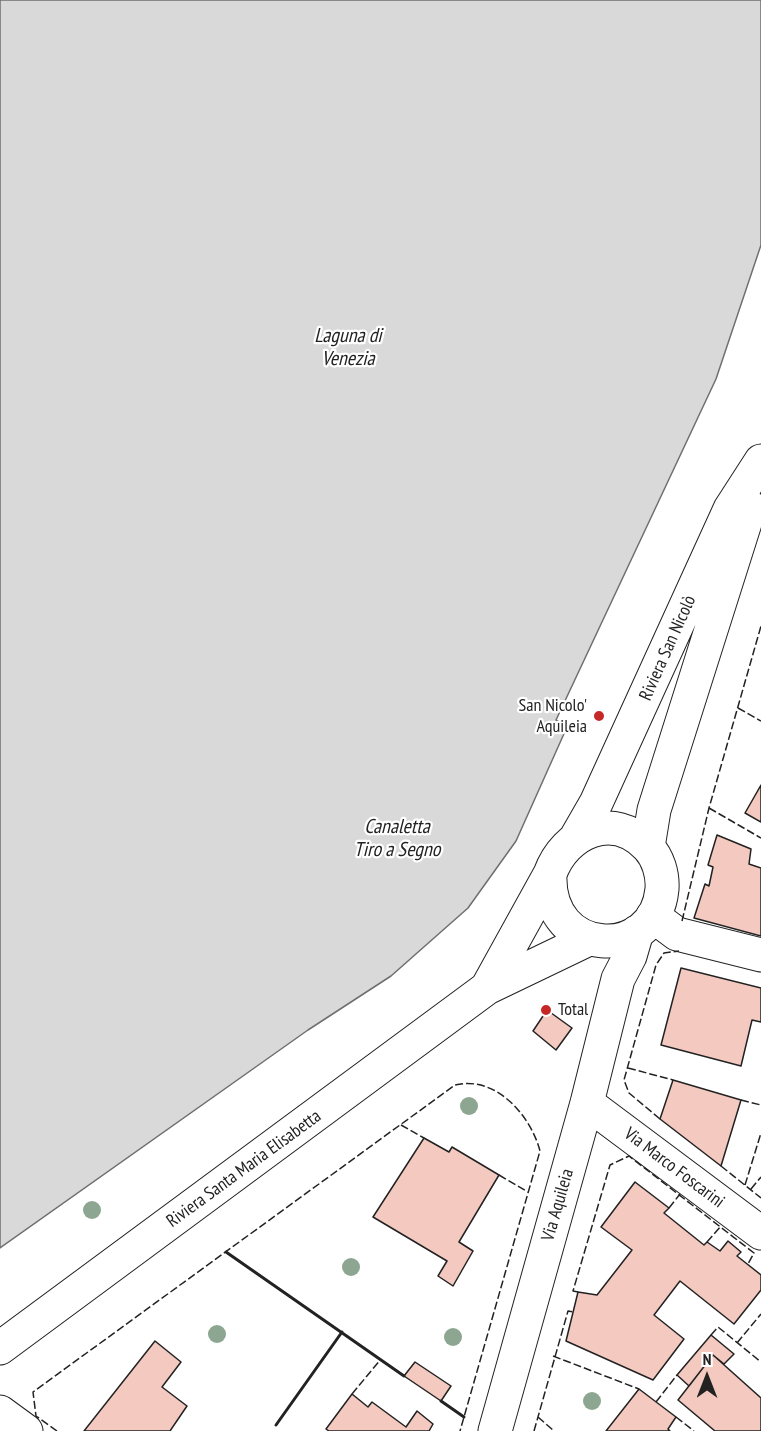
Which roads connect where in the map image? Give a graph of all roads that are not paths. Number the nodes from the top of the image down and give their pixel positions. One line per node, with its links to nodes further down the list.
1 (761, 460): 3 (street, Riviera San Nicolò)
2 (761, 474): 4 (street, Riviera San Nicolò)
3 (577, 836): 4 (street); 5 (street, Riviera Santa Maria Elisabetta)
4 (648, 847): 6 (street)
5 (550, 874): 7 (street); 10 (street, Riviera Santa Maria Elisabetta)
6 (645, 924): 7 (street, Riviera Santa Maria Elisabetta); 8 (street); 9 (street, Via Aquileia)
7 (594, 940): 9 (street, Via Aquileia); 10 (street, Riviera Santa Maria Elisabetta)
8 (761, 955)
9 (618, 979): 11 (street, Via Aquileia)
10 (487, 988): 13 (street, Riviera Santa Maria Elisabetta)
11 (587, 1103): 12 (street, Via Marco Foscarini); 16 (street, Via Aquileia)
12 (761, 1233)
13 (0, 1348)
14 (0, 1412): 15 (street)
15 (26, 1431)
16 (495, 1431)

